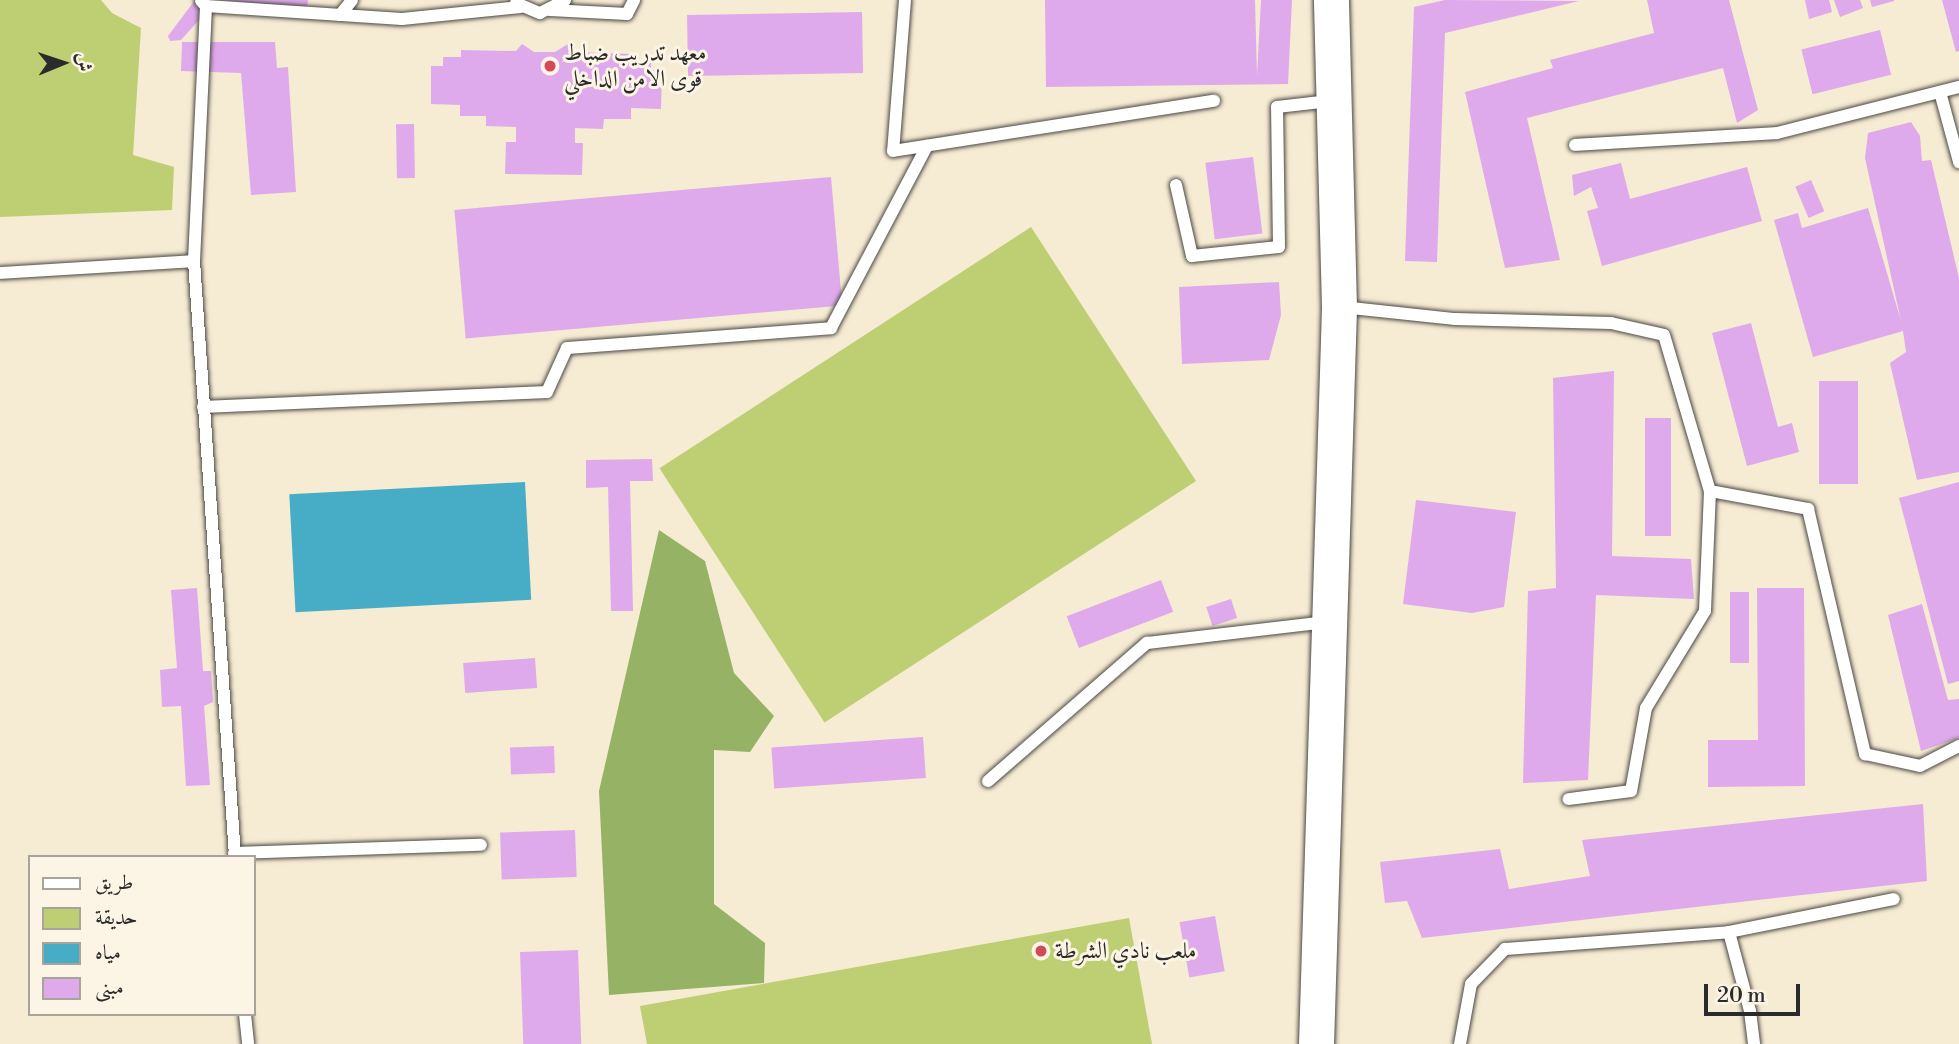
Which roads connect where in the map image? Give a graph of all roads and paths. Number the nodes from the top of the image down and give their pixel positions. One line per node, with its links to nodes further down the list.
1 (352, 0): 10 (lane)
2 (565, 0): 9 (lane)
3 (634, 0): 9 (lane)
4 (905, 0): 16 (lane)
5 (1331, 0): 14 (main road)
6 (1355, 0): 19 (main road)
7 (203, 3): 10 (lane); 20 (lane)
8 (517, 4): 9 (lane); 10 (lane)
9 (550, 10)
10 (340, 15)
11 (1959, 86): 12 (lane)
12 (1940, 92): 15 (lane); 17 (lane)
13 (1214, 101): 16 (lane)
14 (1334, 101): 18 (lane); 19 (main road)
15 (1575, 145)
16 (927, 146): 23 (lane)
17 (1959, 162)
18 (1176, 185)
19 (1338, 215): 22 (main road)
20 (194, 261): 21 (lane); 23 (lane)
21 (0, 273)
22 (1339, 307): 24 (lane); 25 (main road)
23 (203, 407): 30 (lane)
24 (1710, 491): 26 (lane); 28 (lane)
25 (1328, 622): 27 (lane); 35 (main road)
26 (1959, 746)
27 (988, 781)
28 (1569, 799)
29 (481, 845): 30 (lane)
30 (234, 855)
31 (1894, 899): 32 (lane)
32 (1730, 932): 36 (lane); 37 (lane)
33 (246, 1016): 34 (lane)
34 (248, 1044)
35 (1316, 1044)
36 (1460, 1044)
37 (1754, 1044)

